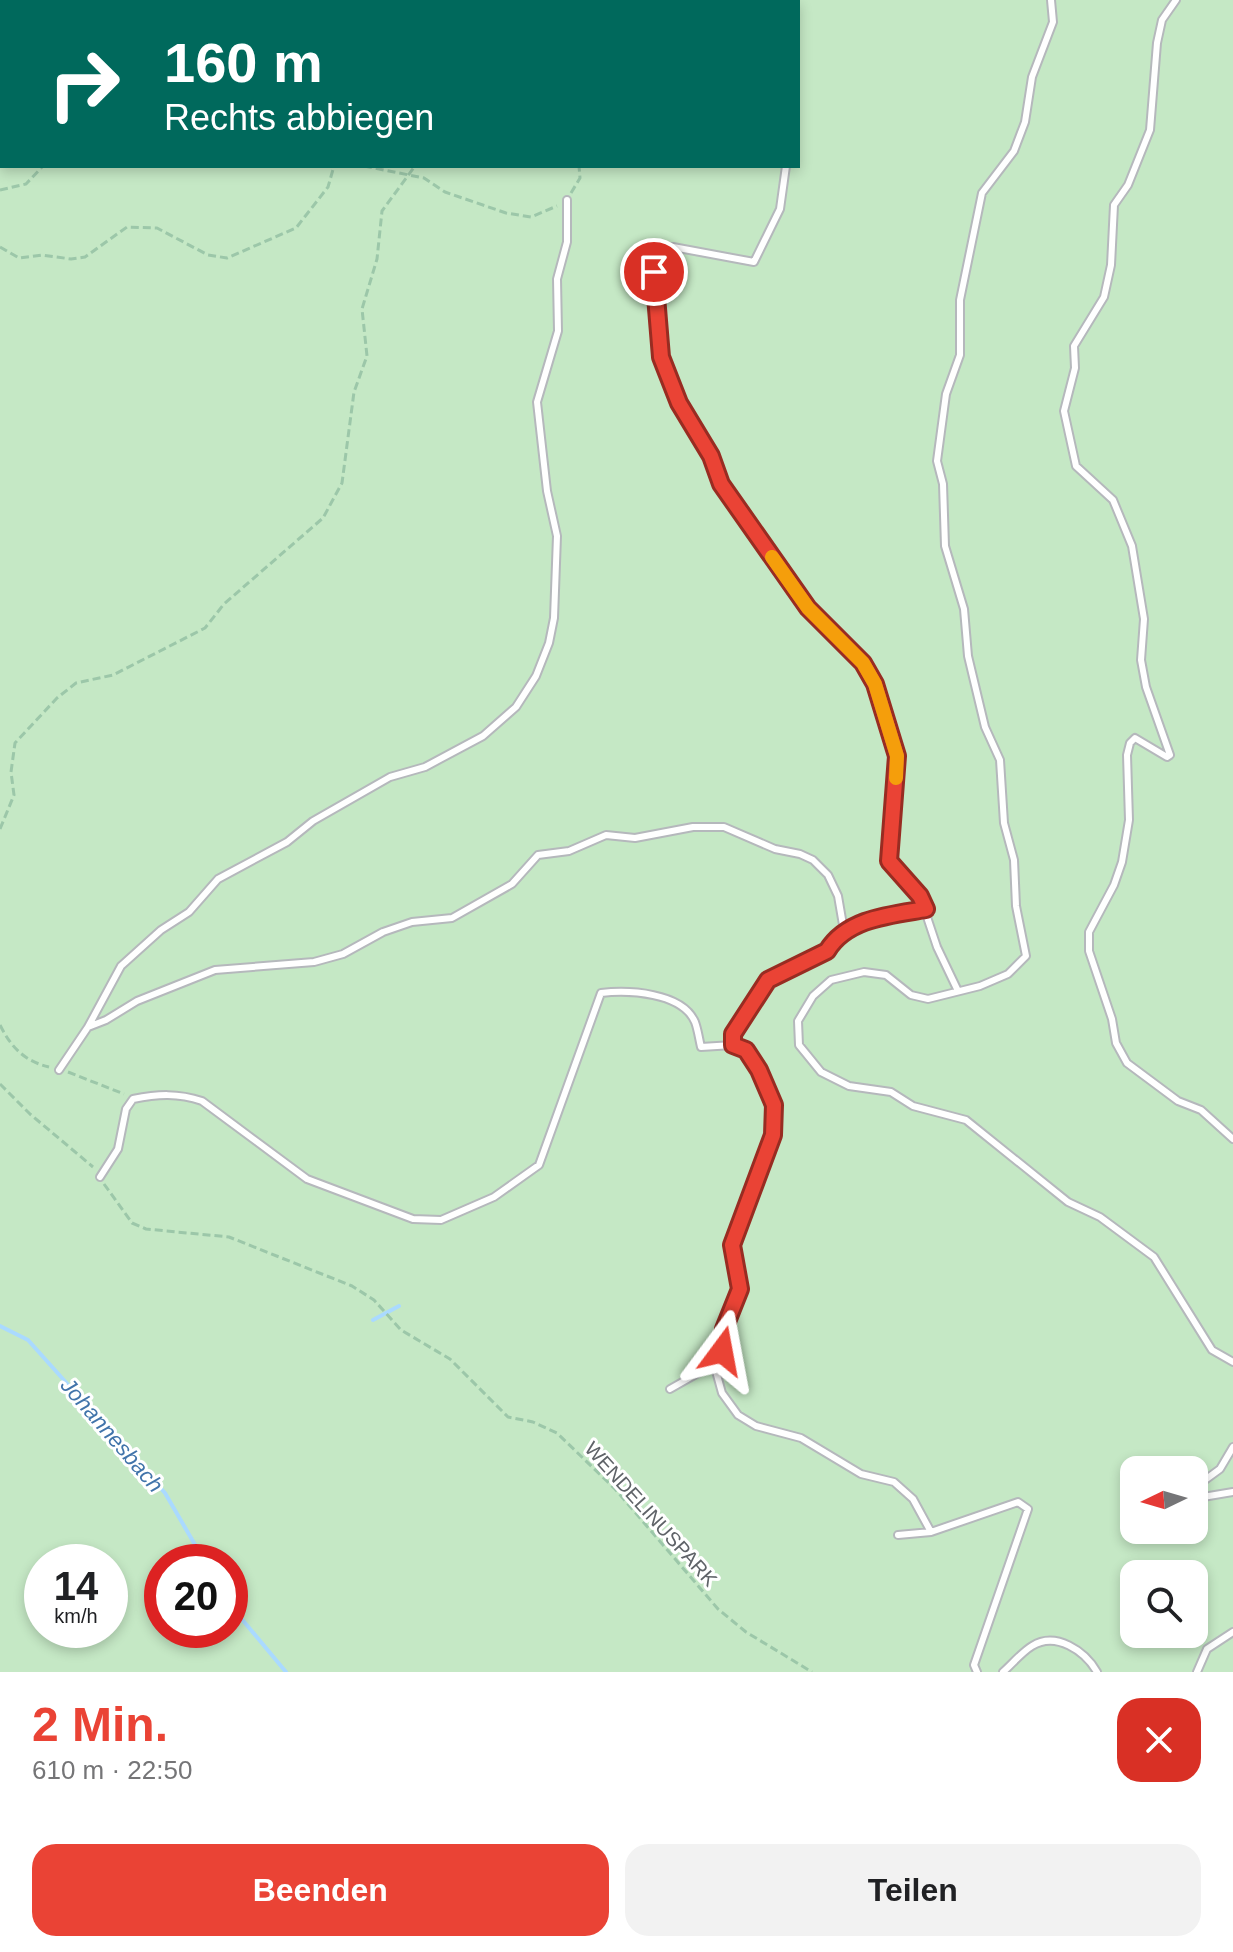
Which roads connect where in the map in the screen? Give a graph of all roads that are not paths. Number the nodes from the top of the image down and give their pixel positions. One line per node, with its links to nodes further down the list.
1 (1051, 0): 7 (lane)
2 (1176, 0): 11 (lane)
3 (786, 168): 5 (lane)
4 (567, 200): 8 (lane)
5 (926, 909): 6 (lane); 7 (lane)
6 (851, 928): 8 (lane); 9 (lane)
7 (958, 991): 13 (lane)
8 (88, 1027): 10 (lane)
9 (733, 1045): 12 (lane); 14 (lane)
10 (59, 1070)
11 (1233, 1139)
12 (100, 1177)
13 (1233, 1362)
14 (714, 1364): 15 (lane); 18 (lane)
15 (670, 1389)
16 (1233, 1447): 17 (lane)
17 (1233, 1492)
18 (931, 1532): 19 (lane); 21 (lane)
19 (898, 1535)
20 (1233, 1632): 24 (lane)
21 (977, 1672)
22 (1003, 1672): 23 (lane)
23 (1097, 1672)
24 (1197, 1672)

